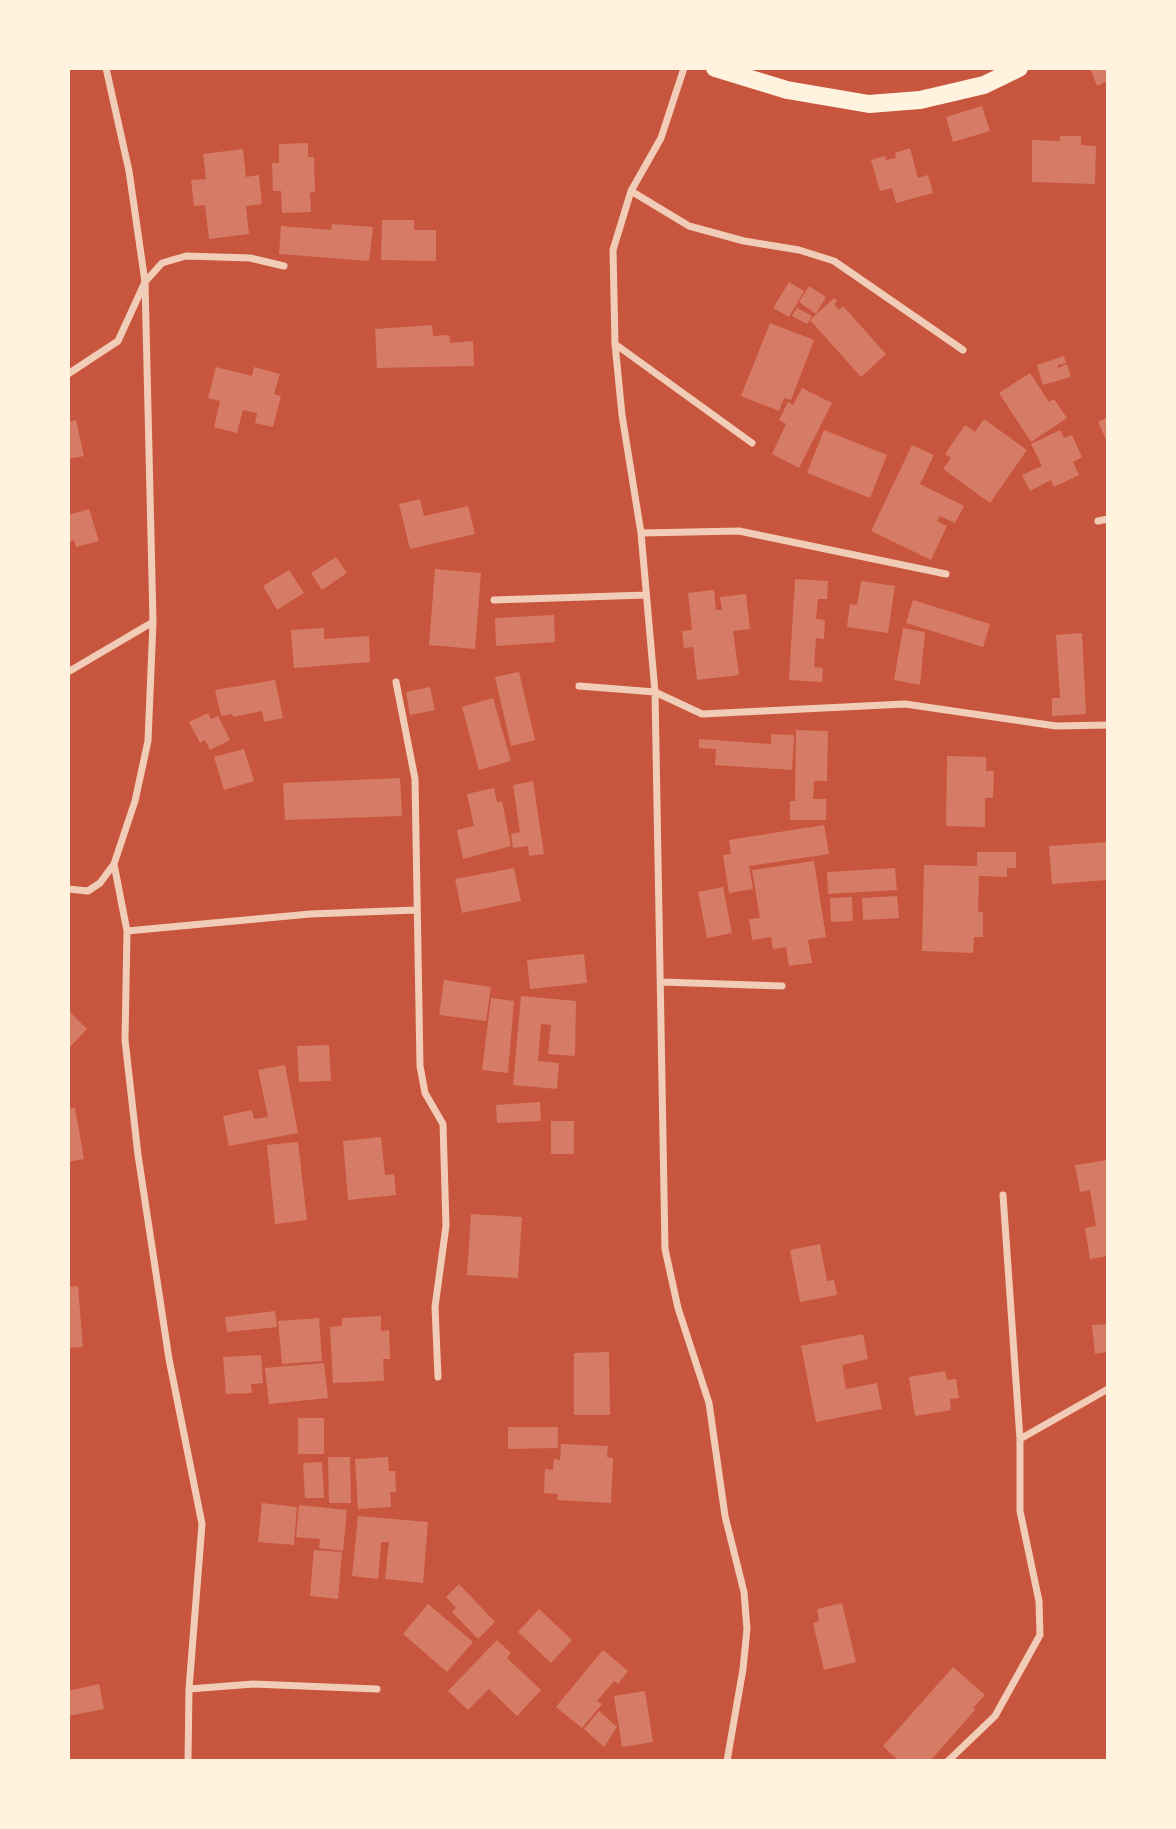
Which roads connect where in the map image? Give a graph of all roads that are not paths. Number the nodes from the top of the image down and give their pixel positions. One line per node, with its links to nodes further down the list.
1 (106, 68): 7 (street)
2 (684, 68): 5 (street)
3 (715, 68): 4 (main road)
4 (1019, 68)
5 (631, 191): 8 (street); 9 (street)
6 (284, 266): 7 (street)
7 (145, 282): 10 (street); 18 (street)
8 (615, 344): 11 (street); 14 (street)
9 (963, 350)
10 (68, 374)
11 (752, 443)
12 (1108, 519): 13 (street)
13 (1098, 522)
14 (641, 533): 15 (street); 16 (street)
15 (946, 574)
16 (646, 595): 17 (street); 22 (street)
17 (494, 600)
18 (153, 622): 19 (street); 24 (street)
19 (68, 672)
20 (396, 682): 26 (street)
21 (579, 686): 22 (street)
22 (654, 692): 23 (street); 28 (street)
23 (1108, 725)
24 (114, 864): 25 (street); 27 (street)
25 (68, 889)
26 (416, 910): 27 (street); 31 (street)
27 (127, 931): 34 (street)
28 (662, 982): 29 (street); 37 (street)
29 (782, 986)
30 (1003, 1195): 33 (street)
31 (438, 1377)
32 (1108, 1390): 33 (street)
33 (1020, 1439): 38 (street)
34 (189, 1689): 35 (street); 36 (street)
35 (377, 1689)
36 (188, 1761)
37 (727, 1761)
38 (948, 1761)

